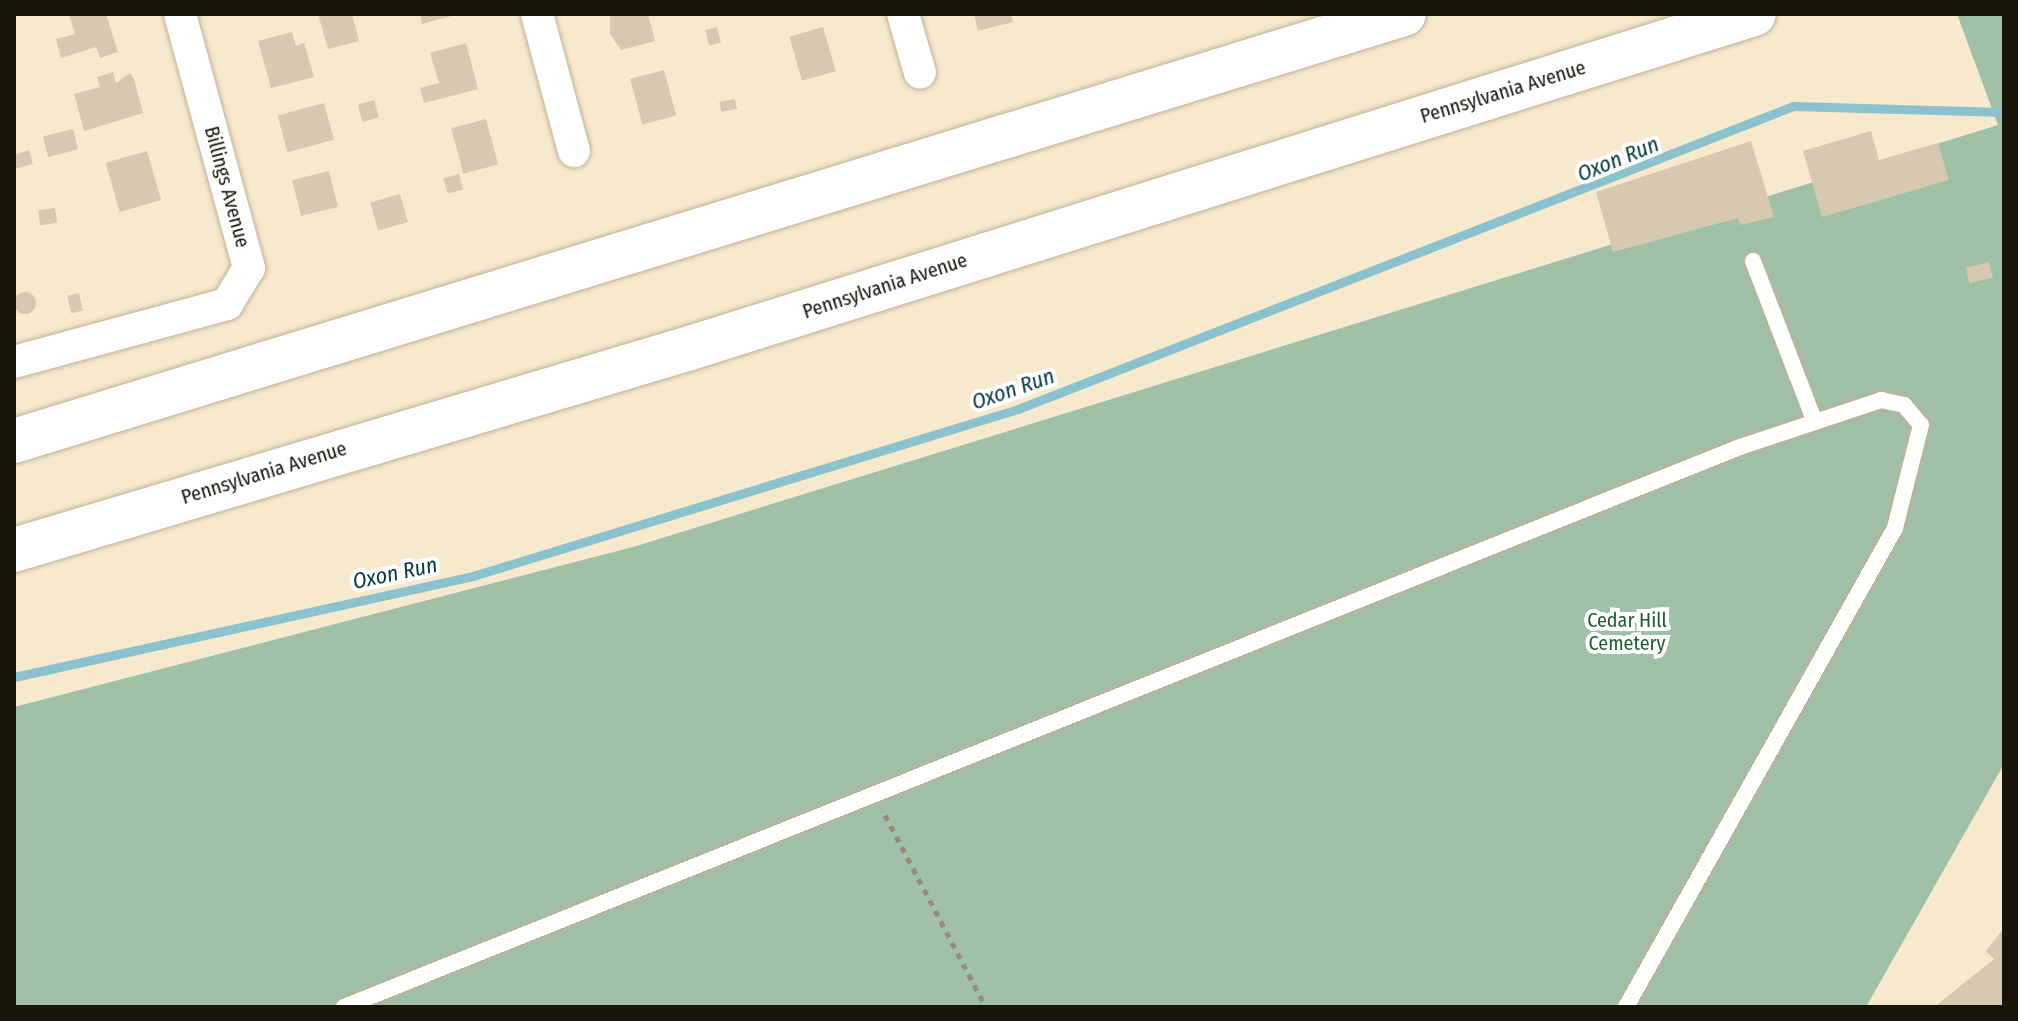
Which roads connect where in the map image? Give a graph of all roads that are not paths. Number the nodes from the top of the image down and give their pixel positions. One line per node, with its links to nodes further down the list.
1 (180, 14): 9 (street, Billings Avenue)
2 (537, 14): 7 (street)
3 (903, 14): 6 (street)
4 (1404, 14): 11 (highway)
5 (1754, 14): 12 (highway, Pennsylvania Avenue)
6 (920, 73)
7 (574, 151)
8 (1753, 261): 10 (lane)
9 (14, 362)
10 (1814, 420): 13 (lane); 14 (lane)
11 (14, 441)
12 (14, 550)
13 (344, 1007)
14 (1626, 1007)

